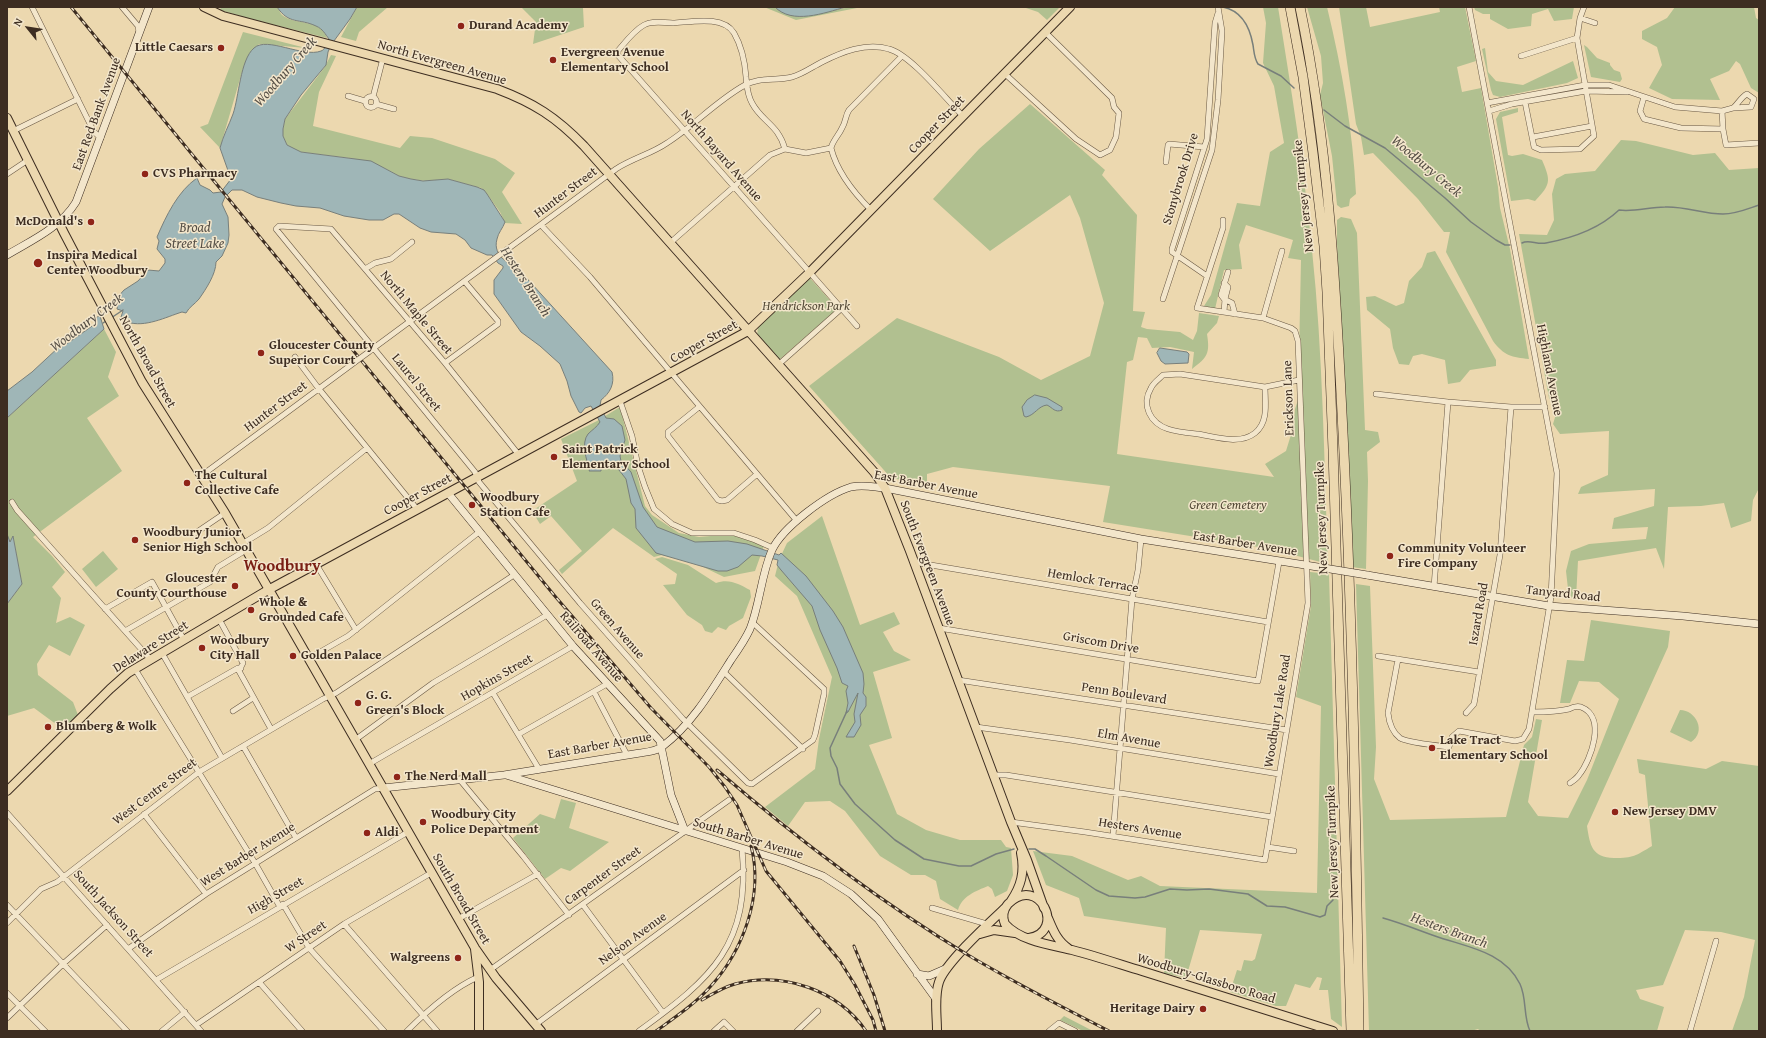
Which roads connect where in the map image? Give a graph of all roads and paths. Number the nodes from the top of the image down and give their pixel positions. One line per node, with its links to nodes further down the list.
1 (32, 7): 25 (street)
2 (122, 7): 14 (street)
3 (149, 7): 14 (street, East Red Bank Avenue)
4 (204, 7): 18 (main road, North Evergreen Avenue)
5 (1070, 7): 13 (main road, Cooper Street)
6 (1290, 7): 229 (highway, New Jersey Turnpike)
7 (1300, 7): 229 (highway, New Jersey Turnpike)
8 (1470, 7): 28 (street, Highland Avenue)
9 (1584, 7): 11 (street)
10 (1218, 9): 43 (street, Stonybrook Drive); 60 (street, Stonybrook Drive)
11 (1580, 18): 12 (street); 15 (street)
12 (1595, 23)
13 (1045, 32): 19 (main road, Cooper Street); 19 (street)
14 (139, 33): 41 (street, East Red Bank Avenue)
15 (1576, 38): 17 (street); 21 (street)
16 (902, 56): 20 (street, Hunter Street); 34 (street, Hunter Street); 44 (street)
17 (1521, 56)
18 (383, 58): 23 (street); 49 (main road, North Evergreen Avenue)
19 (1004, 73): 34 (main road, Cooper Street)
20 (746, 84): 39 (street, Hunter Street); 39 (street, North Bayard Avenue); 45 (street)
21 (1586, 88): 24 (street); 27 (street); 28 (street); 36 (street)
22 (348, 96): 26 (street)
23 (373, 97): 26 (street); 29 (street)
24 (1644, 97): 33 (street); 37 (street)
25 (78, 100): 38 (street); 41 (street)
26 (365, 101): 29 (street)
27 (1524, 102): 32 (street); 40 (street)
28 (1487, 103): 32 (street, Highland Avenue)
29 (376, 104): 31 (street)
30 (1733, 108): 33 (street)
31 (394, 109)
32 (1489, 111): 86 (street, Highland Avenue)
33 (1722, 111): 37 (street)
34 (962, 115): 51 (main road, Cooper Street)
35 (7, 118): 38 (main road, North Broad Street)
36 (1592, 126): 40 (street); 40 (street)
37 (1722, 129): 42 (street)
38 (11, 130): 46 (main road, North Broad Street)
39 (684, 131): 49 (street, Hunter Street); 50 (street, North Bayard Avenue)
40 (1532, 137)
41 (101, 138): 53 (street, East Red Bank Avenue)
42 (1759, 143)
43 (1204, 147): 47 (street); 60 (street, Stonybrook Drive)
44 (830, 148): 45 (street); 51 (street)
45 (785, 149): 50 (street)
46 (28, 160): 48 (street); 53 (main road, North Broad Street)
47 (1166, 162)
48 (7, 174)
49 (608, 174): 54 (street, Hunter Street); 57 (main road, North Evergreen Avenue)
50 (733, 187): 57 (street); 63 (street, North Bayard Avenue)
51 (871, 210): 63 (main road, Cooper Street)
52 (1223, 220): 64 (street)
53 (59, 224): 59 (street); 92 (main road, North Broad Street)
54 (542, 225): 65 (street, Hunter Street); 79 (street)
55 (276, 228): 61 (street, North Maple Street); 75 (street, Laurel Street)
56 (412, 242): 61 (street)
57 (670, 243): 74 (main road, North Evergreen Avenue)
58 (1282, 251): 71 (street)
59 (7, 255)
60 (1177, 255): 64 (street); 66 (street, Stonybrook Drive)
61 (365, 269): 72 (street, North Maple Street)
62 (1228, 272): 67 (street)
63 (809, 273): 68 (street, North Bayard Avenue); 74 (main road, Cooper Street)
64 (1207, 276): 69 (street, Erickson Lane)
65 (465, 282): 72 (street, Hunter Street); 77 (street)
66 (1163, 298)
67 (1225, 299): 69 (street); 70 (street)
68 (841, 310): 73 (street, North Bayard Avenue); 78 (street)
69 (1224, 312): 70 (street, Erickson Lane)
70 (1235, 314): 71 (street, Erickson Lane)
71 (1263, 318): 80 (street, Erickson Lane)
72 (410, 322): 75 (street, Hunter Street); 77 (street, North Maple Street)
73 (857, 326)
74 (748, 332): 78 (main road, South Evergreen Avenue); 79 (main road, Cooper Street)
75 (372, 350): 82 (street, Hunter Street, bridge); 93 (street, Laurel Street)
76 (295, 358): 82 (street)
77 (445, 363): 90 (street, North Maple Street)
78 (778, 365): 94 (main road, South Evergreen Avenue)
79 (671, 374): 84 (main road, Cooper Street); 87 (street)
80 (1299, 380): 81 (street); 108 (street, Erickson Lane)
81 (1265, 387): 81 (street)
82 (318, 389): 89 (street); 92 (street, Hunter Street)
83 (1376, 394): 85 (street)
84 (620, 401): 90 (main road, Cooper Street); 104 (street)
85 (1448, 402): 88 (street); 111 (street)
86 (1545, 406): 88 (street); 115 (street, Highland Avenue)
87 (699, 407): 91 (street); 91 (street)
88 (1511, 407): 113 (street, Iszard Road)
89 (367, 448): 97 (street); 103 (street)
90 (519, 455): 93 (main road, Cooper Street)
91 (756, 474): 99 (street)
92 (201, 476): 98 (main road, North Broad Street)
93 (477, 478): 95 (main road, Cooper Street); 149 (street, Green Avenue)
94 (885, 488): 99 (street, East Barber Avenue); 102 (street, East Barber Avenue); 105 (main road, South Evergreen Avenue)
95 (448, 493): 97 (main road, Cooper Street); 100 (street, Railroad Avenue)
96 (12, 502): 117 (street)
97 (418, 509): 107 (main road, Cooper Street)
98 (225, 513): 101 (street); 103 (main road, North Broad Street)
99 (797, 521): 104 (street, East Barber Avenue)
100 (479, 532): 109 (street, Railroad Avenue); 124 (street)
101 (194, 534)
102 (1141, 539): 106 (street, East Barber Avenue); 114 (street)
103 (244, 547): 112 (main road, North Broad Street); 116 (street)
104 (771, 553): 120 (street, East Barber Avenue)
105 (913, 562): 114 (street, Hemlock Terrace); 123 (main road, South Evergreen Avenue)
106 (1279, 562): 108 (street, East Barber Avenue); 121 (street)
107 (316, 564): 112 (main road, Cooper Street); 124 (street)
108 (1305, 565): 110 (street, East Barber Avenue, bridge); 152 (street, Woodbury Lake Road)
109 (514, 575): 118 (street, Railroad Avenue); 142 (street, West Centre Street)
110 (1367, 575): 111 (street, Tanyard Road)
111 (1434, 586): 113 (street, Tanyard Road)
112 (268, 590): 119 (main road, Delaware Street); 130 (main road, South Broad Street)
113 (1493, 597): 115 (street, Tanyard Road); 137 (street, Iszard Road)
114 (1132, 599): 121 (street, Hemlock Terrace); 131 (street)
115 (1549, 606): 122 (street, Tanyard Road); 147 (street, Highland Avenue)
116 (166, 608): 117 (street); 125 (street); 126 (street)
117 (105, 609): 125 (street)
118 (547, 615): 127 (street, Railroad Avenue); 154 (street)
119 (219, 619): 126 (main road, Delaware Street); 134 (street)
120 (752, 622): 136 (street, East Barber Avenue); 157 (street)
121 (1268, 622): 131 (street, Griscom Drive)
122 (1759, 624)
123 (939, 628): 131 (street, Griscom Drive); 138 (main road, South Evergreen Avenue)
124 (356, 630): 130 (street)
125 (125, 631): 133 (street)
126 (184, 640): 128 (main road, Delaware Street)
127 (573, 646): 139 (street, Railroad Avenue); 141 (street, Hopkins Street)
128 (162, 653): 133 (main road, Delaware Street); 143 (street)
129 (1378, 656): 132 (street)
130 (308, 659): 142 (main road, South Broad Street)
131 (1127, 659): 145 (street)
132 (1398, 659): 137 (street); 147 (street, Highland Avenue)
133 (151, 660): 135 (main road, Delaware Street)
134 (241, 668): 143 (street); 144 (street)
135 (135, 669): 163 (street); 170 (main road, Delaware Street)
136 (724, 672): 149 (street, East Barber Avenue); 157 (street)
137 (1479, 672): 148 (street, Iszard Road)
138 (958, 680): 145 (street, Penn Boulevard); 150 (main road, South Evergreen Avenue)
139 (607, 684): 140 (street); 156 (street, Railroad Avenue)
140 (594, 692): 153 (street); 159 (street)
141 (493, 694): 153 (street); 161 (street, Hopkins Street)
142 (330, 696): 151 (street, West Centre Street); 154 (main road, South Broad Street)
143 (187, 697): 160 (street)
144 (253, 698): 146 (street); 151 (street)
145 (1123, 705): 152 (street, Penn Boulevard); 158 (street)
146 (233, 711)
147 (1532, 712): 168 (street)
148 (1466, 713)
149 (687, 723): 156 (street, East Barber Avenue); 157 (street, Green Avenue)
150 (976, 727): 158 (street, Elm Avenue); 166 (main road, South Evergreen Avenue)
151 (271, 729): 155 (street, West Centre Street)
152 (1287, 730): 164 (street, Woodbury Lake Road)
153 (519, 734): 162 (street)
154 (355, 740): 161 (main road, South Broad Street)
155 (243, 746): 160 (street, West Centre Street); 180 (street)
156 (662, 747): 159 (street, East Barber Avenue); 177 (street, Railroad Avenue)
157 (803, 749)
158 (1120, 749): 164 (street, Elm Avenue); 171 (street)
159 (627, 756): 162 (street, East Barber Avenue)
160 (222, 758): 163 (street, West Centre Street)
161 (369, 764): 169 (main road, South Broad Street)
162 (539, 769): 165 (street, East Barber Avenue)
163 (199, 772): 174 (street, West Centre Street); 186 (street)
164 (1279, 774): 175 (street, Woodbury Lake Road)
165 (504, 775): 167 (street, East Barber Avenue); 177 (street, South Barber Avenue)
166 (994, 776): 171 (street); 176 (main road, South Evergreen Avenue)
167 (460, 780): 169 (street, East Barber Avenue); 189 (street)
168 (1570, 783)
169 (383, 788): 178 (main road, South Broad Street); 180 (street, West Barber Avenue)
170 (7, 791)
171 (1117, 793): 175 (street); 179 (street)
172 (729, 800): 177 (street, Carpenter Street)
173 (7, 813): 190 (street, South Jackson Street)
174 (144, 814): 190 (street, West Centre Street); 191 (street)
175 (1272, 817): 182 (street, Woodbury Lake Road)
176 (1010, 822): 179 (street, Hesters Avenue); 181 (main road, South Evergreen Avenue)
177 (685, 831): 183 (street, South Barber Avenue); 194 (street, Carpenter Street)
178 (408, 832): 188 (main road, South Broad Street); 193 (street, High Street)
179 (1113, 836): 185 (street, Hesters Avenue)
180 (296, 838): 186 (street, West Barber Avenue)
181 (1019, 842): 195 (main road, South Evergreen Avenue); 197 (main road, South Evergreen Avenue)
182 (1268, 847): 184 (street); 185 (street, Woodbury Lake Road)
183 (742, 848): 187 (street); 217 (street, South Barber Avenue)
184 (1294, 851)
185 (1265, 860)
186 (255, 863): 191 (street, West Barber Avenue); 193 (street)
187 (744, 870): 213 (street, Nelson Avenue); 226 (street)
188 (431, 873): 200 (main road, South Broad Street); 202 (street, W Street)
189 (538, 874): 199 (street); 200 (street)
190 (64, 876): 198 (street, West Centre Street); 204 (street, South Jackson Street)
191 (206, 894): 209 (street, West Barber Avenue)
192 (7, 905): 198 (street)
193 (281, 905): 210 (street); 219 (street, High Street)
194 (583, 905): 199 (street, Carpenter Street); 213 (street)
195 (1008, 905): 197 (main road); 203 (main road, South Evergreen Avenue); 205 (main road)
196 (932, 908): 203 (street)
197 (1045, 911): 207 (main road); 212 (main road, Woodbury-Glassboro Road)
198 (16, 914): 201 (street, West Centre Street); 214 (street)
199 (569, 915): 216 (street, Carpenter Street)
200 (458, 920): 211 (main road, South Broad Street)
201 (7, 923)
202 (344, 924): 210 (street, W Street); 227 (street)
203 (987, 924): 206 (main road, South Evergreen Avenue)
204 (107, 926): 209 (street, South Jackson Street); 214 (street)
205 (1020, 934): 206 (main road, South Evergreen Avenue); 207 (main road)
206 (976, 936): 215 (main road, South Evergreen Avenue)
207 (1029, 938): 212 (main road, Woodbury-Glassboro Road)
208 (1716, 941): 251 (street)
209 (128, 948): 219 (street, South Jackson Street)
210 (309, 948): 220 (street, W Street); 237 (street)
211 (475, 948): 216 (main road, South Broad Street); 218 (main road)
212 (1071, 950): 248 (main road, Woodbury-Glassboro Road)
213 (623, 960): 226 (street); 231 (street, Nelson Avenue)
214 (64, 963): 223 (street); 233 (street)
215 (945, 969): 217 (street); 222 (main road, South Evergreen Avenue)
216 (490, 970): 218 (main road); 231 (main road, South Broad Street)
217 (917, 974): 222 (street, South Barber Avenue)
218 (478, 977): 227 (street); 240 (main road)
219 (156, 980): 225 (street, South Jackson Street)
220 (259, 982): 230 (street, W Street); 236 (street)
221 (7, 993): 223 (street)
222 (936, 999): 245 (main road, South Evergreen Avenue)
223 (19, 1006): 228 (street); 232 (street)
224 (818, 1011): 244 (street)
225 (185, 1012): 230 (street, South Jackson Street); 234 (street)
226 (663, 1013): 241 (street)
227 (423, 1015): 238 (street); 239 (street)
228 (7, 1018)
229 (1355, 1019): 249 (highway, New Jersey Turnpike); 250 (highway, New Jersey Turnpike)
230 (196, 1025): 235 (street, South Jackson Street)
231 (538, 1028)
232 (44, 1031)
233 (127, 1031)
234 (162, 1031)
235 (201, 1031)
236 (302, 1031)
237 (384, 1031)
238 (406, 1031)
239 (437, 1031)
240 (479, 1031)
241 (639, 1031)
242 (714, 1031): 243 (street)
243 (733, 1031)
244 (797, 1031)
245 (937, 1031)
246 (1049, 1031): 247 (street)
247 (1075, 1031)
248 (1333, 1031)
249 (1351, 1031)
250 (1359, 1031)
251 (1690, 1031)

